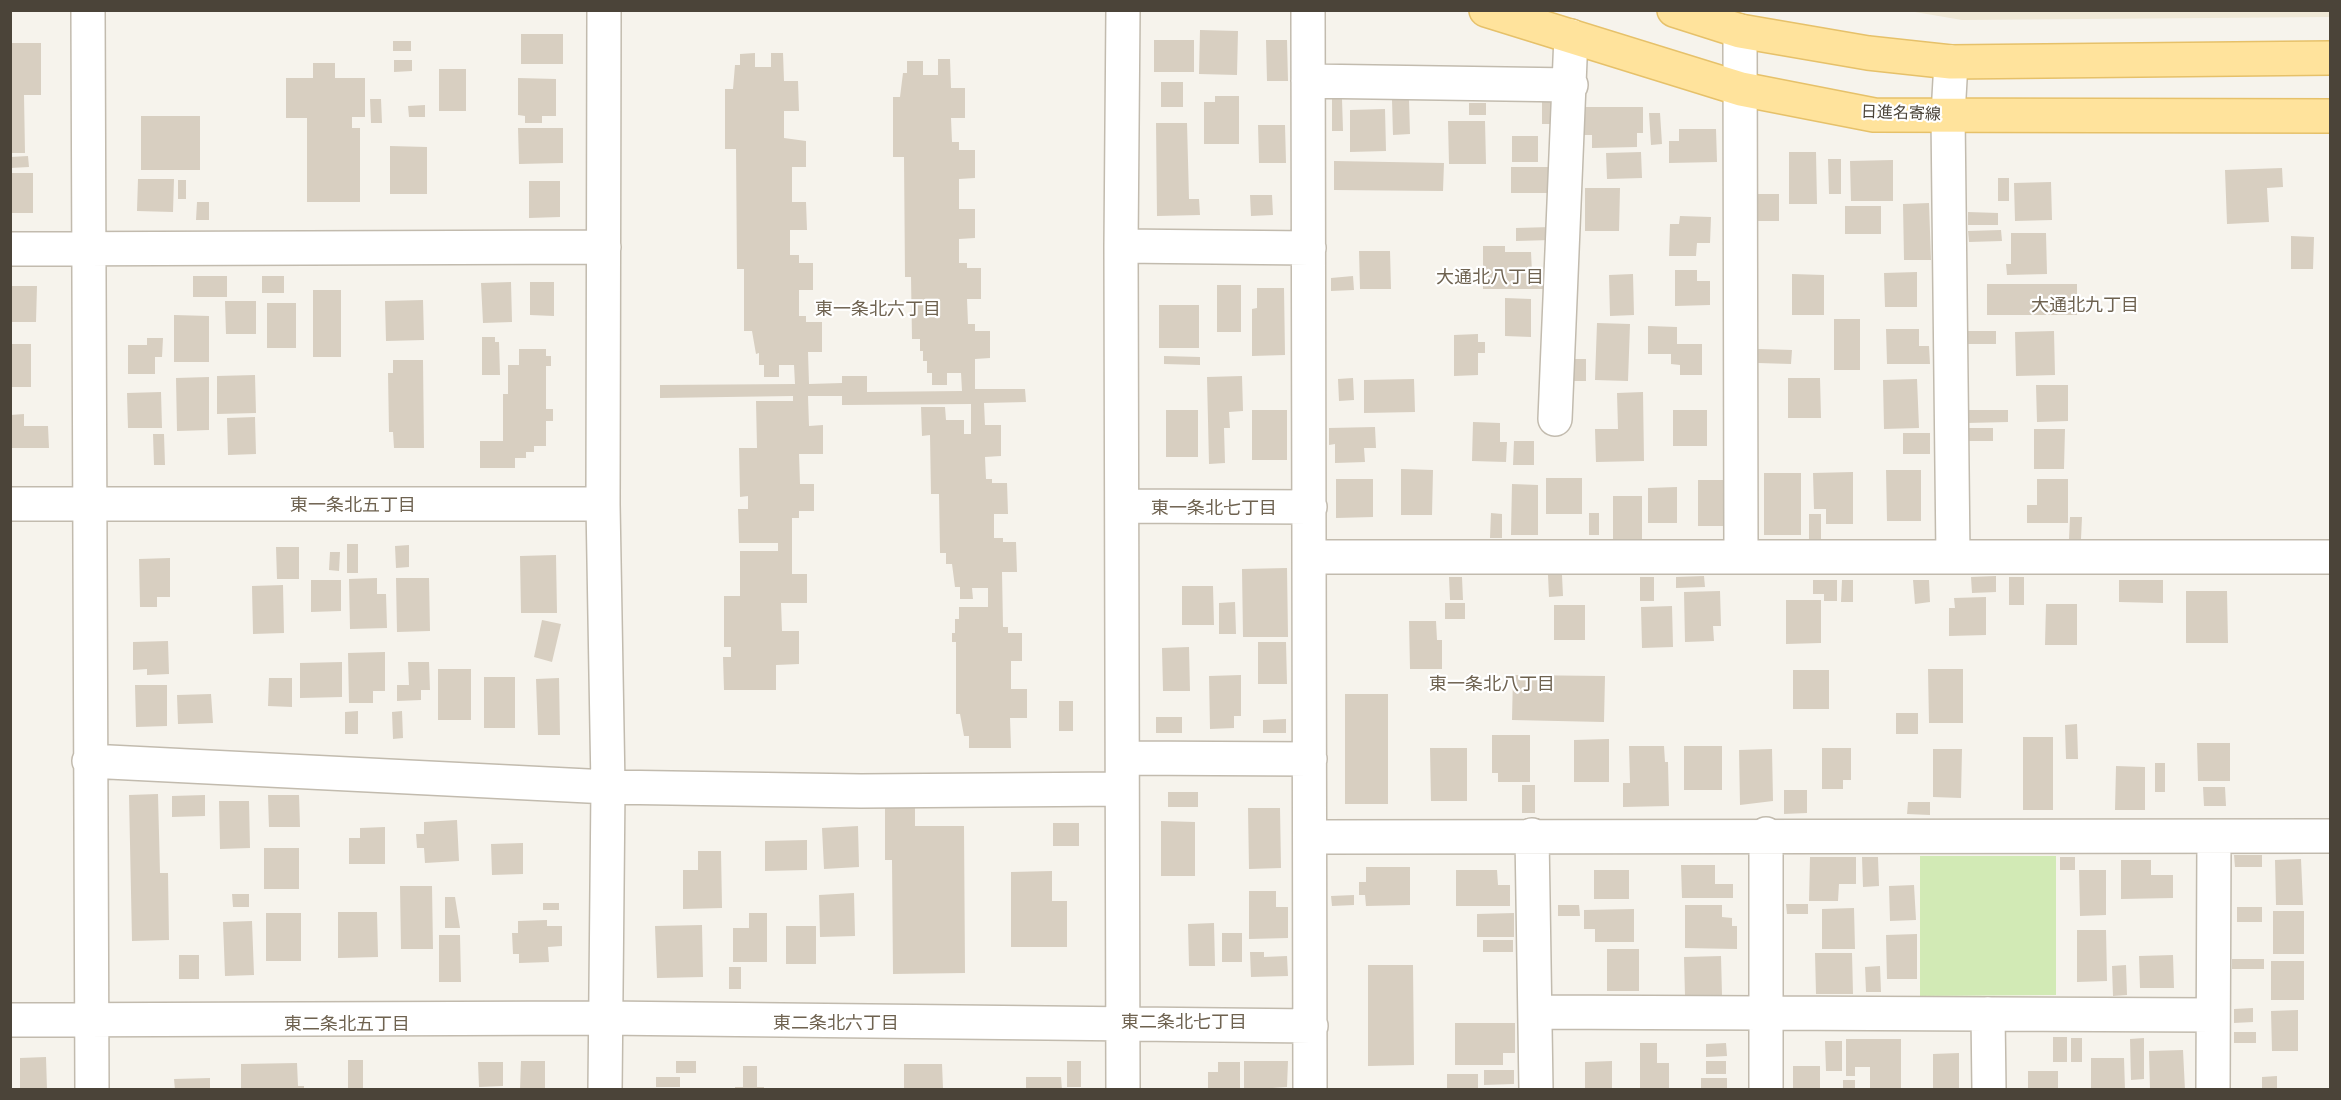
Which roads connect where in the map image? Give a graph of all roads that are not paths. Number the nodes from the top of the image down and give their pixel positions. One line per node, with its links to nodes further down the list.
1 (88, 10): 20 (street)
2 (604, 10): 17 (street)
3 (1123, 10): 16 (street)
4 (1308, 10): 11 (street)
5 (1486, 10): 8 (main road, 日進名寄線)
6 (1674, 10): 7 (main road)
7 (1740, 31): 10 (main road); 13 (street)
8 (1571, 36): 12 (street); 13 (main road, 日進名寄線)
9 (2331, 58): 10 (main road)
10 (1951, 62): 14 (street)
11 (1308, 81): 12 (street); 18 (street)
12 (1571, 85): 21 (street)
13 (1741, 89): 14 (main road, 日進名寄線); 27 (street)
14 (1948, 115): 15 (main road, 日進名寄線); 28 (street)
15 (2331, 116)
16 (1121, 246): 18 (street); 25 (street)
17 (604, 247): 20 (street); 24 (street)
18 (1309, 248): 26 (street)
19 (10, 249): 20 (street)
20 (88, 249): 23 (street)
21 (1555, 419)
22 (10, 504): 23 (street)
23 (89, 504): 24 (street); 32 (street)
24 (603, 504): 34 (street)
25 (1122, 506): 26 (street); 33 (street)
26 (1310, 507): 29 (street)
27 (1741, 556): 28 (street); 29 (street)
28 (1953, 556): 30 (street)
29 (1310, 557): 31 (street)
30 (2331, 557)
31 (1310, 759): 33 (street); 38 (street)
32 (89, 761): 34 (street); 46 (street)
33 (1122, 774): 34 (street); 47 (street)
34 (608, 787): 44 (street)
35 (1766, 834): 36 (street); 39 (street); 41 (street)
36 (1532, 835): 38 (street); 40 (street)
37 (2331, 836): 39 (street)
38 (1310, 837): 48 (street)
39 (2214, 837): 43 (street)
40 (1535, 1012): 41 (street); 53 (street)
41 (1766, 1012): 42 (street); 54 (street)
42 (1988, 1014): 43 (street); 55 (street)
43 (2213, 1015): 56 (street)
44 (605, 1018): 46 (street); 47 (street); 50 (street)
45 (10, 1020): 46 (street)
46 (92, 1020): 49 (street)
47 (1123, 1023): 48 (street); 51 (street)
48 (1311, 1026): 52 (street)
49 (92, 1089)
50 (605, 1089)
51 (1123, 1089)
52 (1311, 1089)
53 (1536, 1089)
54 (1766, 1089)
55 (1989, 1089)
56 (2213, 1089)

